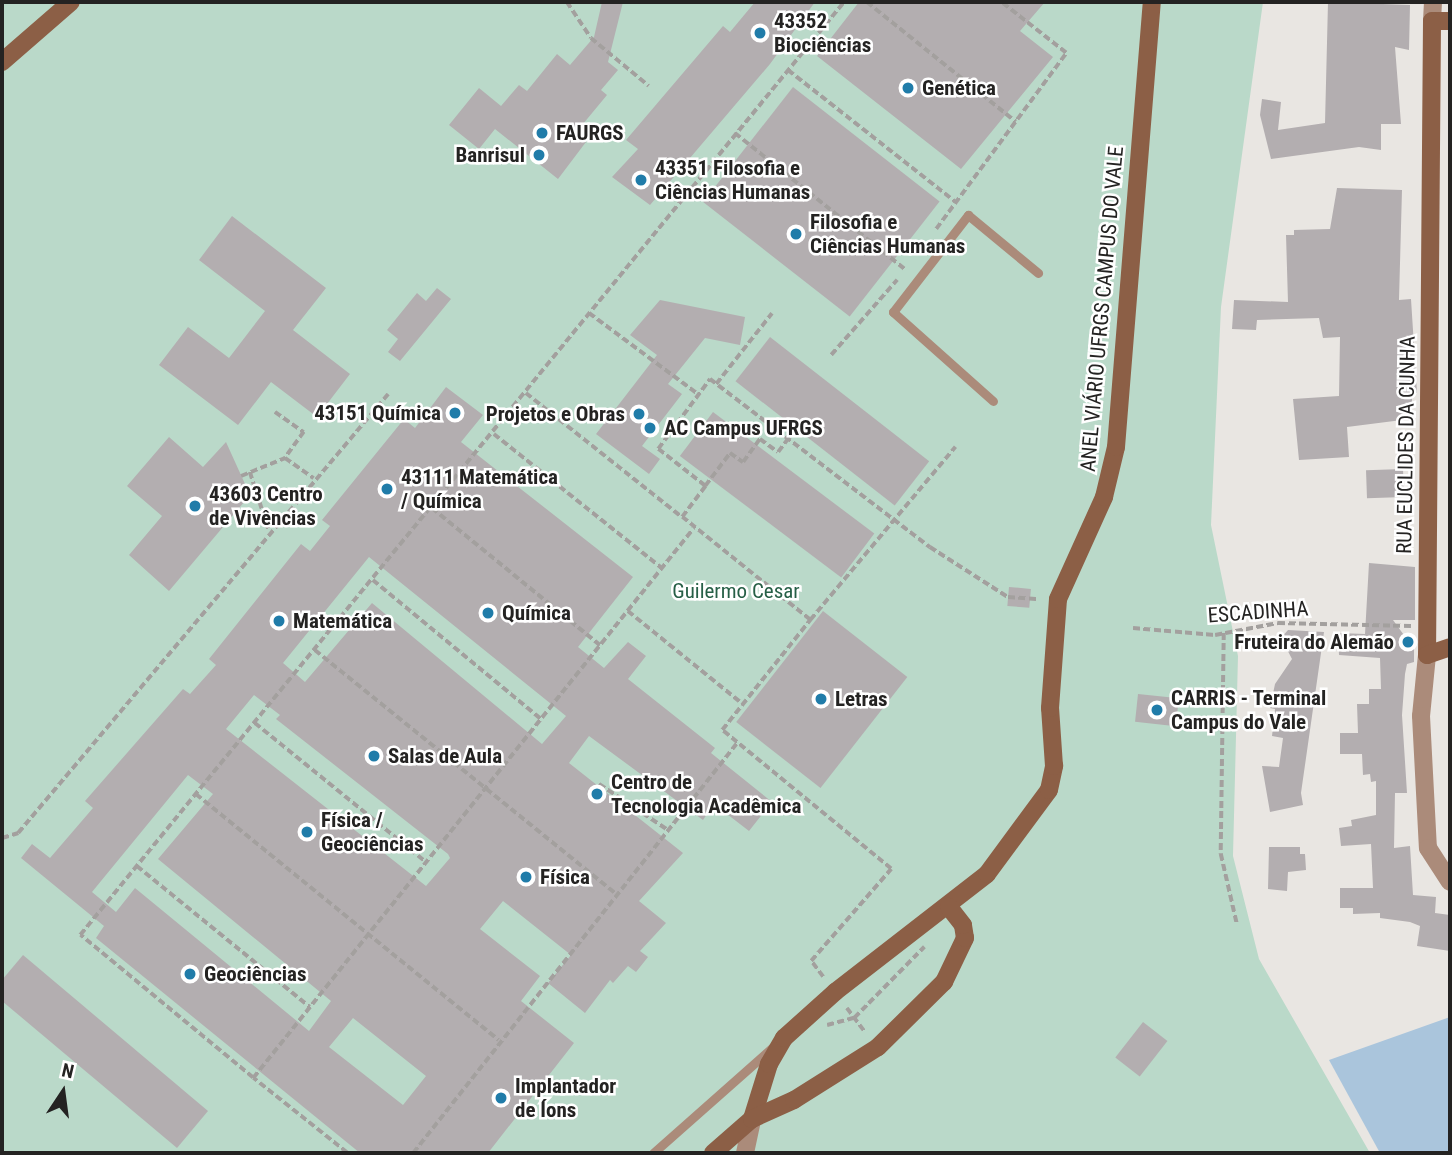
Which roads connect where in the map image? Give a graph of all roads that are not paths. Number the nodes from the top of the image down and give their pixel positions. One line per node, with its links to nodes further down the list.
1 (71, 2): 6 (street)
2 (1152, 2): 12 (street, ANEL VIÁRIO UFRGS CAMPUS DO VALE)
3 (1433, 2): 4 (street, RUA EUCLIDES DA CUNHA)
4 (1432, 21): 5 (street); 10 (street, RUA EUCLIDES DA CUNHA)
5 (1450, 21)
6 (2, 62)
7 (1038, 273): 8 (lane)
8 (993, 401)
9 (1450, 647): 10 (street)
10 (1427, 655): 11 (street, RUA EUCLIDES DA CUNHA)
11 (1450, 882)
12 (949, 908): 13 (street, ANEL VIÁRIO UFRGS CAMPUS DO VALE); 14 (street)
13 (784, 1038): 14 (street, ANEL VIÁRIO UFRGS CAMPUS DO VALE); 15 (lane)
14 (752, 1119): 16 (street); 17 (street)
15 (653, 1153)
16 (713, 1153)
17 (745, 1153)

